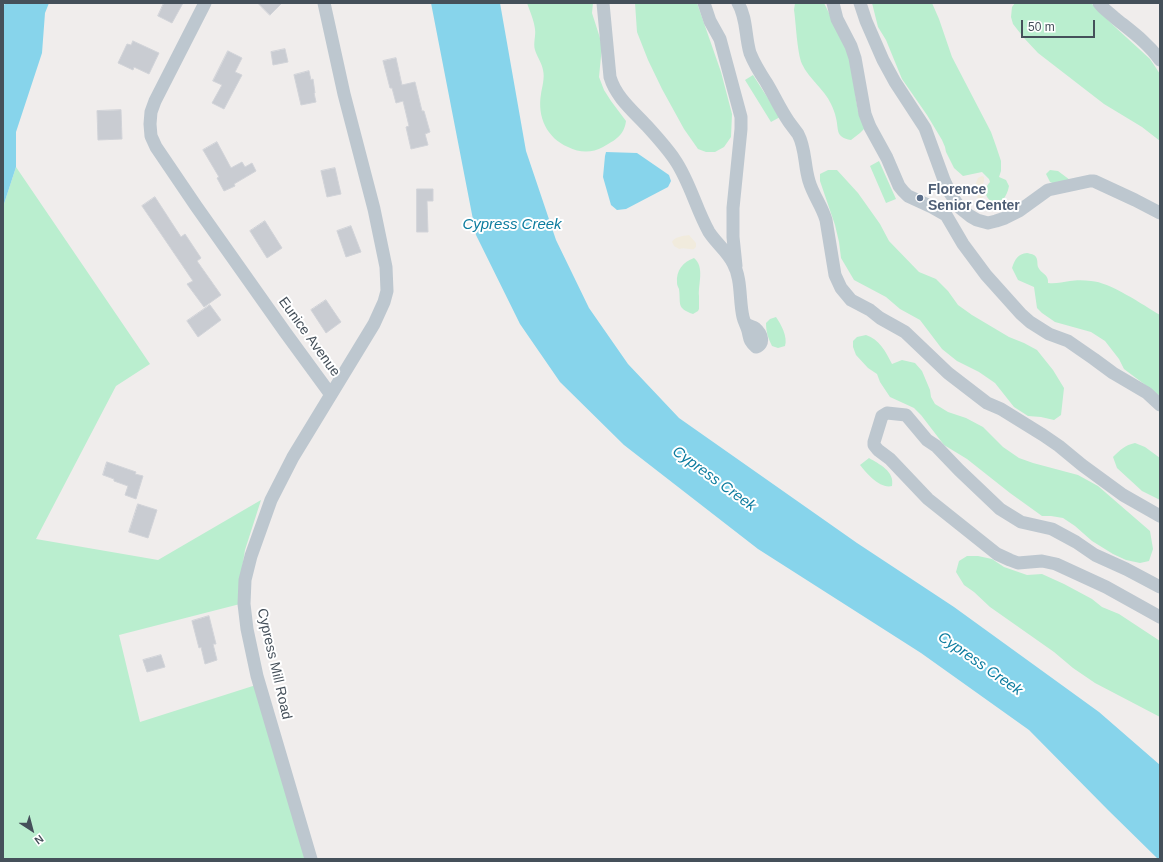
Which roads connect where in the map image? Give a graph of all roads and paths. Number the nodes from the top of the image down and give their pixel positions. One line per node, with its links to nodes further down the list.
1 (205, 3): 13 (street, Eunice Avenue)
2 (324, 3): 13 (street, Eunice Avenue)
3 (603, 3): 11 (street)
4 (704, 3): 11 (street)
5 (738, 3): 15 (street)
6 (834, 3): 14 (street)
7 (860, 3): 10 (street)
8 (1099, 3): 9 (street)
9 (1160, 60)
10 (1160, 213)
11 (736, 270): 12 (street)
12 (746, 324)
13 (331, 395): 18 (street, Cypress Mill Road)
14 (1160, 406)
15 (1160, 516)
16 (1160, 587): 17 (street)
17 (1160, 617)
18 (311, 859)

